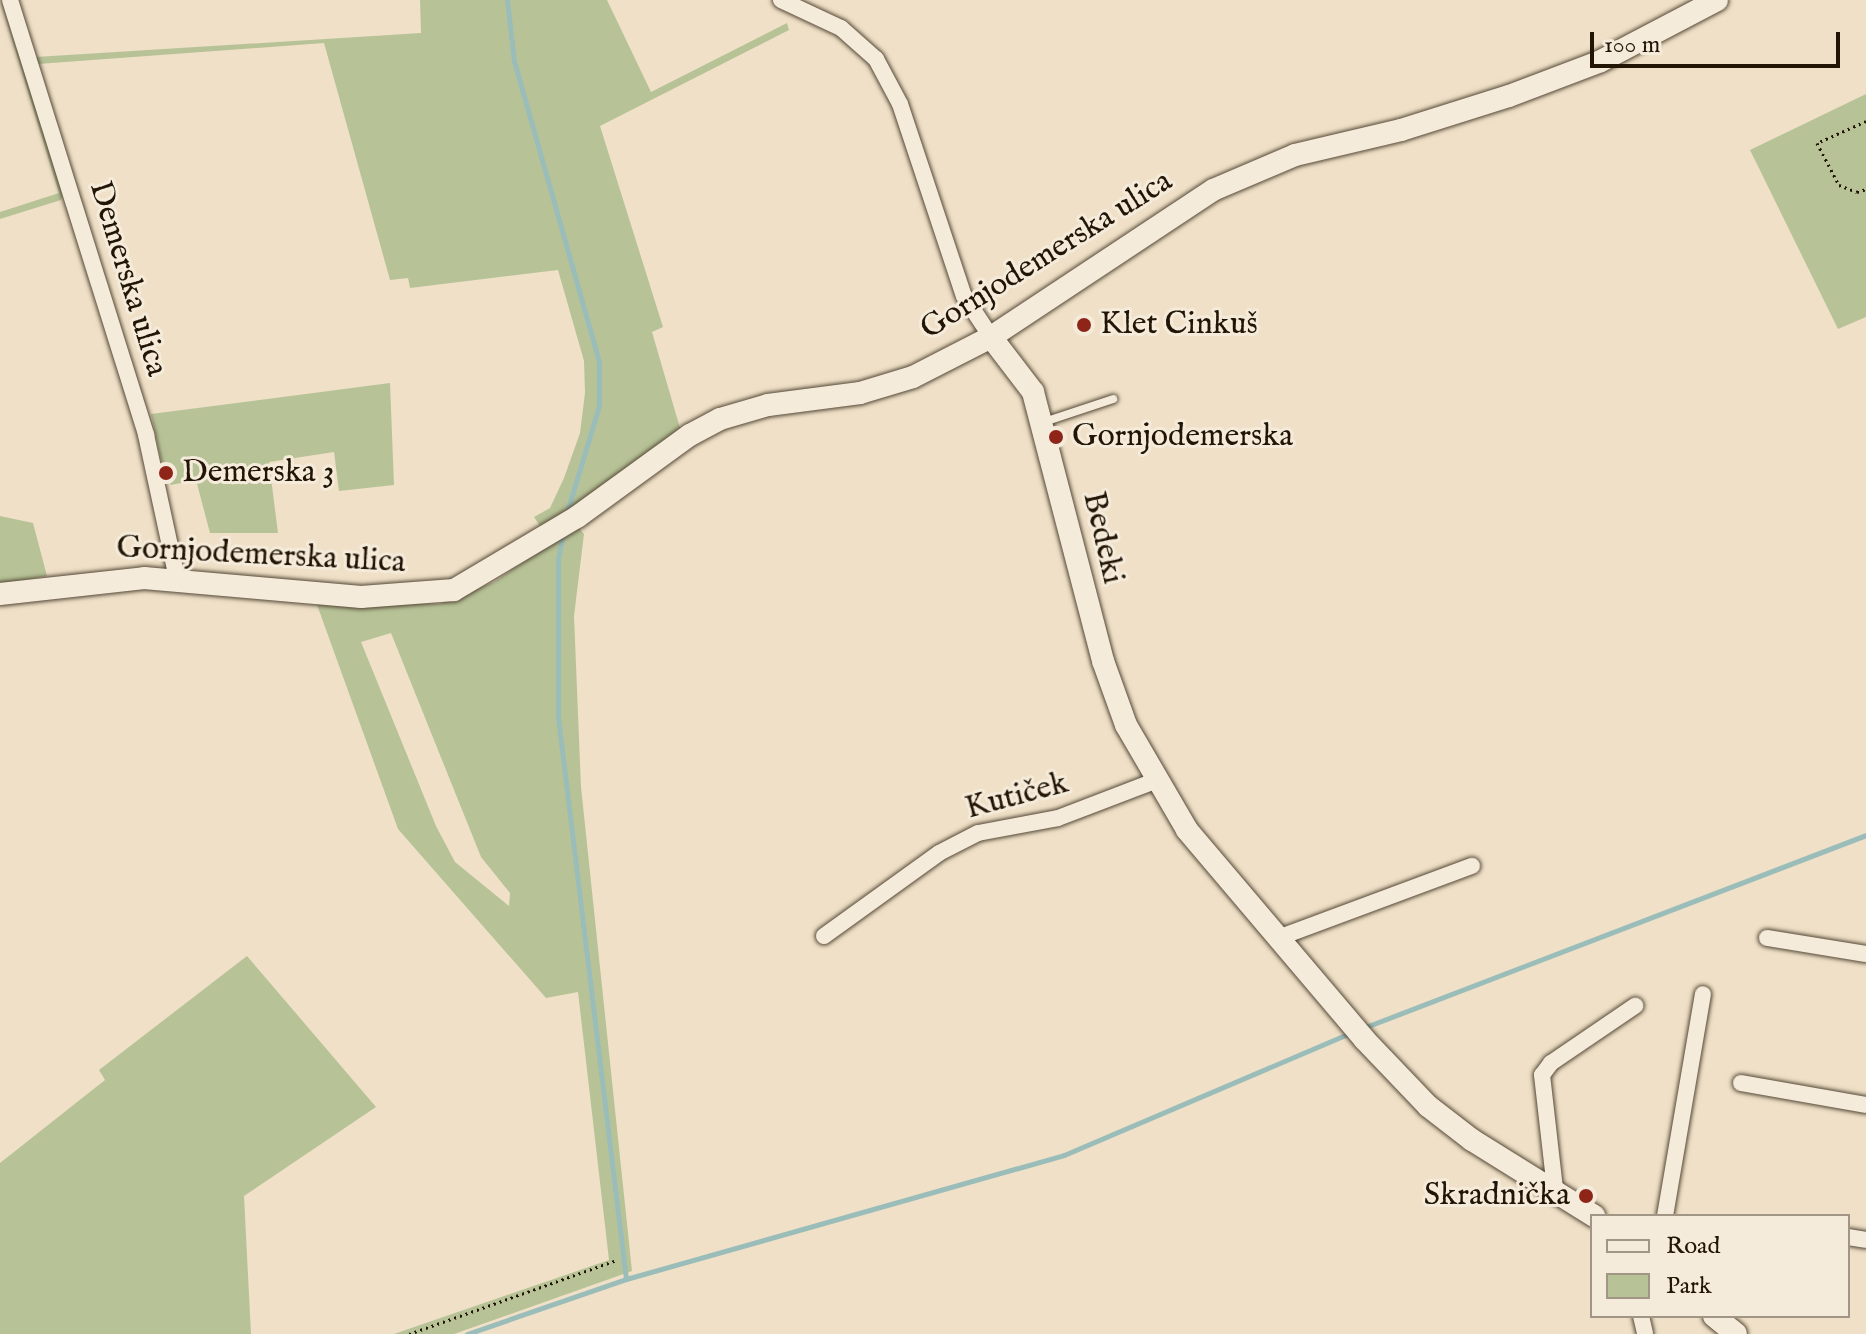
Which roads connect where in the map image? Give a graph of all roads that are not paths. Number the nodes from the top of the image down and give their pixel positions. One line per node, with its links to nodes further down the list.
1 (10, 0): 7 (street, Demerska ulica)
2 (781, 0): 4 (street, Bedeki)
3 (1717, 0): 4 (street, Gornjodemerska ulica)
4 (991, 337): 6 (street, Bedeki); 7 (street, Gornjodemerska ulica)
5 (1113, 399): 6 (lane)
6 (1044, 422): 9 (street, Bedeki)
7 (177, 578): 8 (street, Gornjodemerska ulica)
8 (0, 594)
9 (1155, 781): 11 (street, Kutiček); 12 (street, Bedeki)
10 (1472, 866): 12 (street)
11 (824, 936)
12 (1278, 938): 19 (street, Bedeki)
13 (1767, 938): 14 (street)
14 (1866, 954)
15 (1703, 994): 21 (street)
16 (1635, 1006): 19 (street)
17 (1741, 1083): 18 (street)
18 (1866, 1105)
19 (1555, 1189): 20 (street, Bedeki)
20 (1591, 1214)
21 (1665, 1214)
22 (1716, 1318): 23 (street)
23 (1736, 1334)

